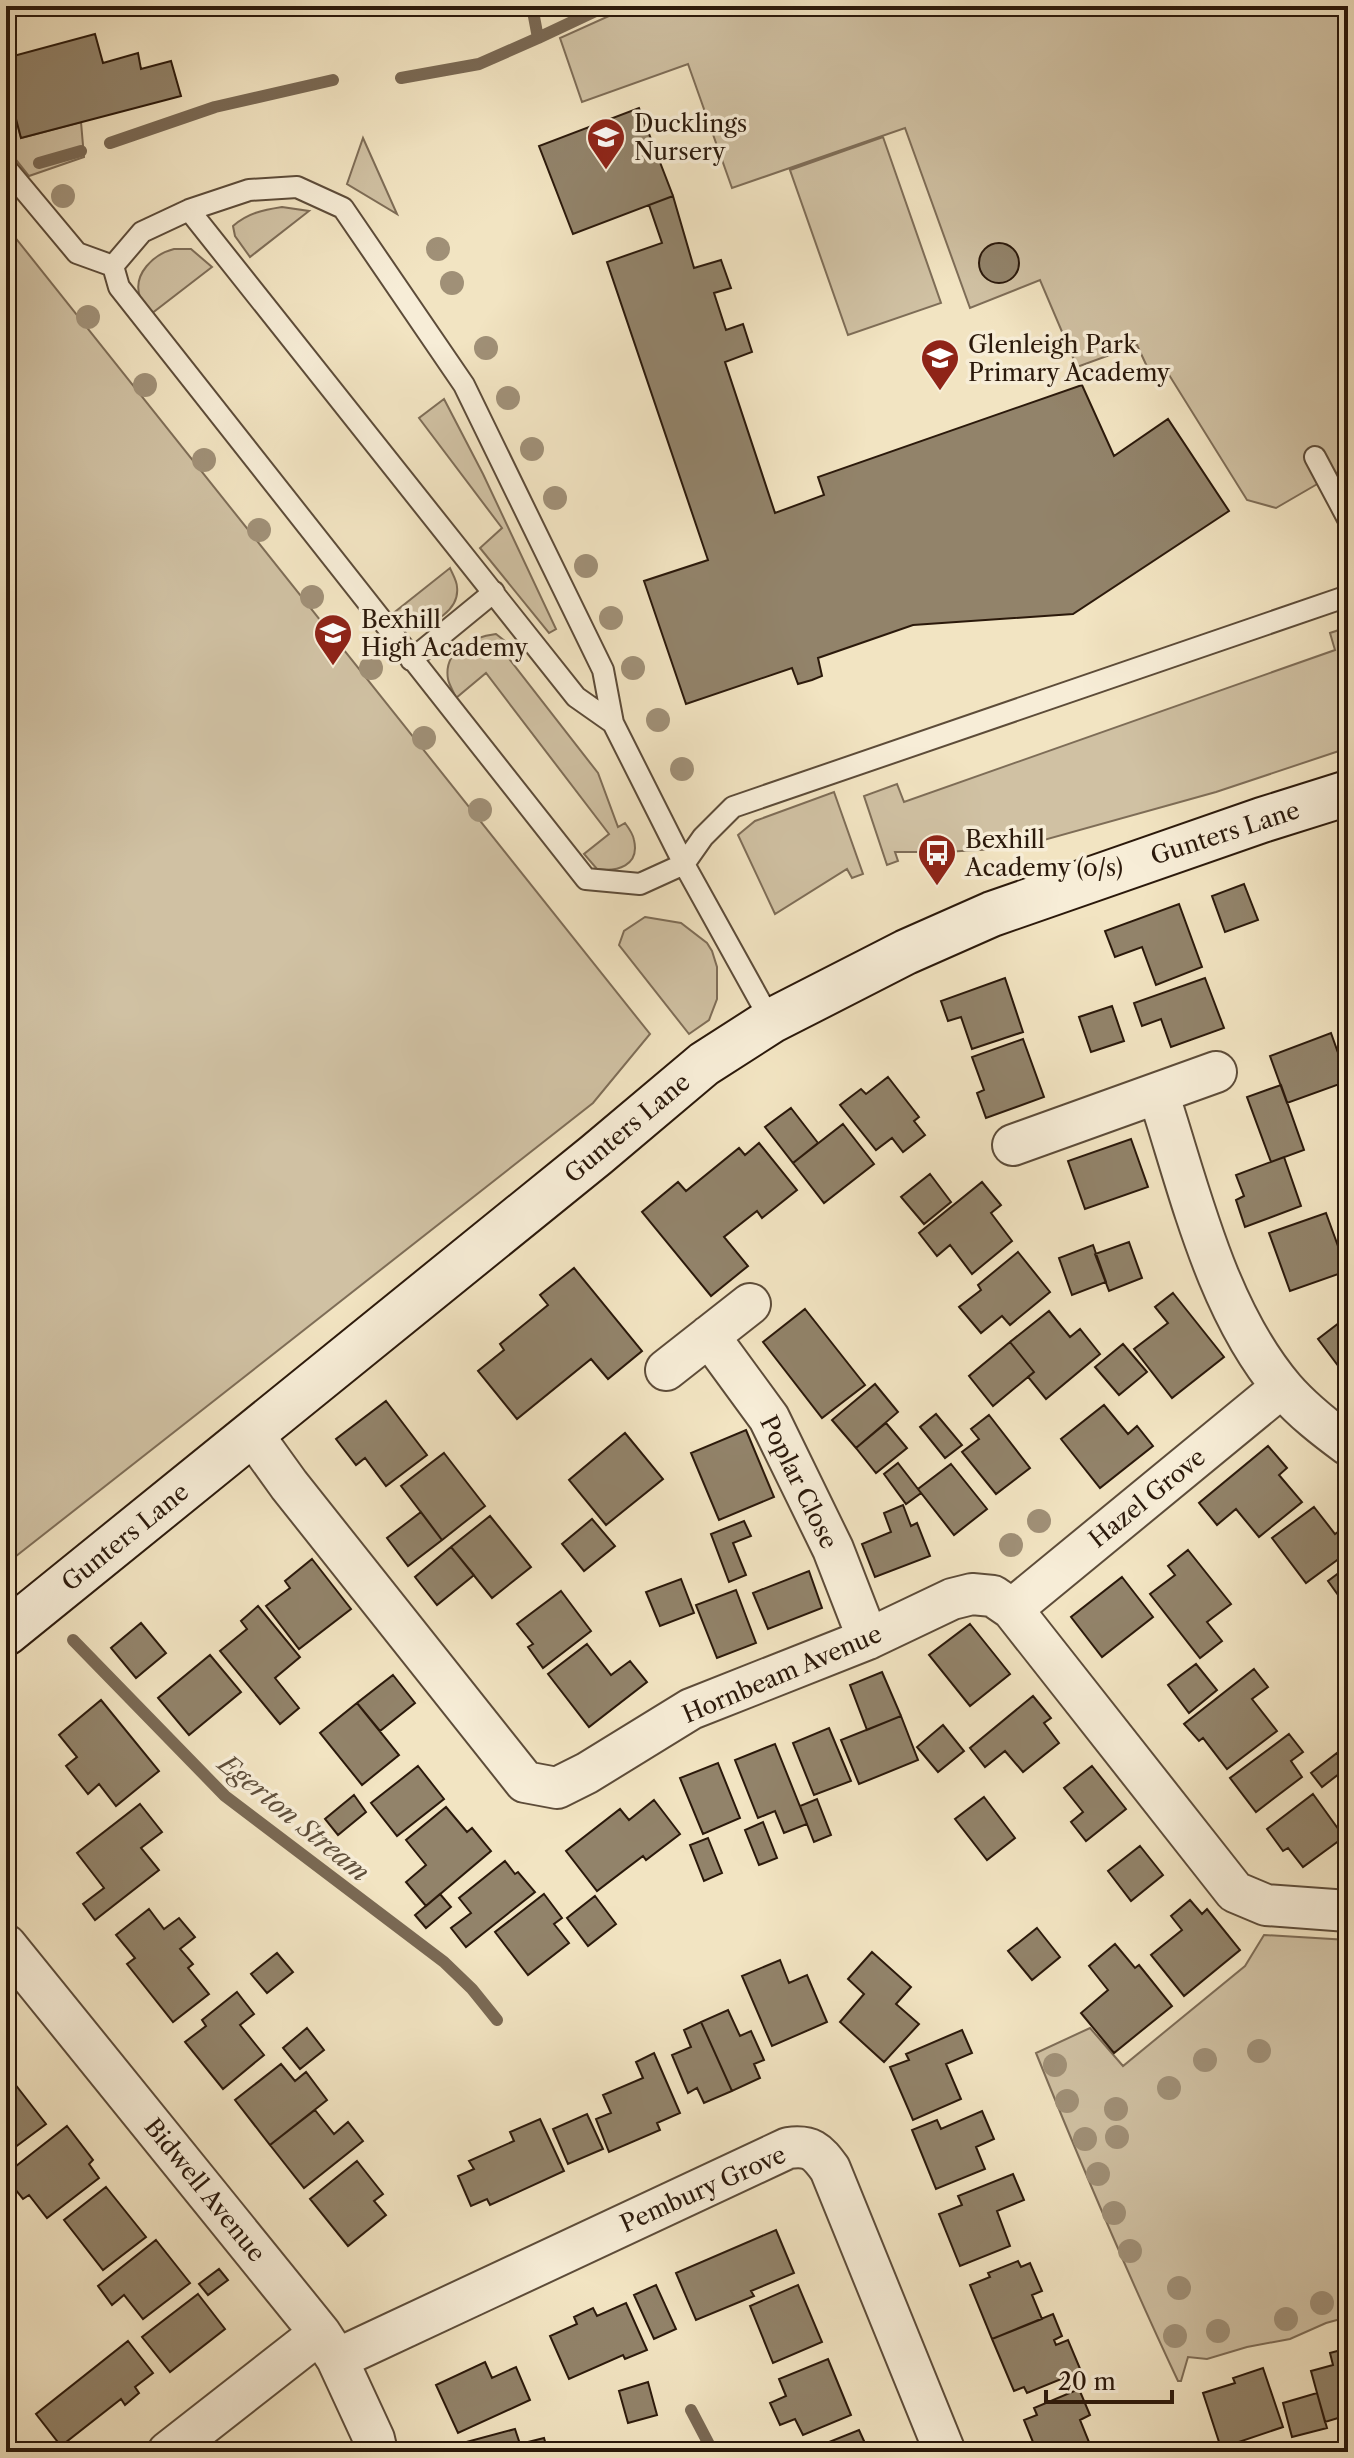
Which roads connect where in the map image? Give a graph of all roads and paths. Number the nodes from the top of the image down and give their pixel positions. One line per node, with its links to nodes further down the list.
1 (6, 168): 3 (lane)
2 (189, 210): 3 (lane); 6 (lane); 9 (lane)
3 (113, 266): 8 (lane)
4 (1315, 457): 5 (lane)
5 (1348, 519)
6 (494, 592): 8 (lane); 9 (lane)
7 (1348, 596): 11 (lane)
8 (411, 660): 11 (lane)
9 (613, 723): 11 (lane)
10 (1348, 793): 12 (street, Gunters Lane)
11 (684, 864): 12 (lane)
12 (771, 1021): 20 (street, Gunters Lane)
13 (1216, 1072): 14 (street)
14 (1158, 1093): 15 (street); 19 (street)
15 (1013, 1145)
16 (750, 1304): 17 (street)
17 (709, 1336): 18 (street); 24 (street, Poplar Close)
18 (666, 1370)
19 (1282, 1387): 21 (street); 22 (street, Hazel Grove)
20 (253, 1435): 23 (street, Gunters Lane); 24 (street, Hornbeam Avenue)
21 (1348, 1445)
22 (1012, 1609): 24 (street, Hornbeam Avenue); 25 (street, Hornbeam Avenue)
23 (6, 1633)
24 (868, 1639)
25 (1348, 1911)
26 (6, 1945): 27 (street, Bidwell Avenue)
27 (329, 2346): 28 (street); 29 (street, Bidwell Avenue); 30 (street, Pembury Grove)
28 (168, 2452)
29 (377, 2452)
30 (945, 2452)

